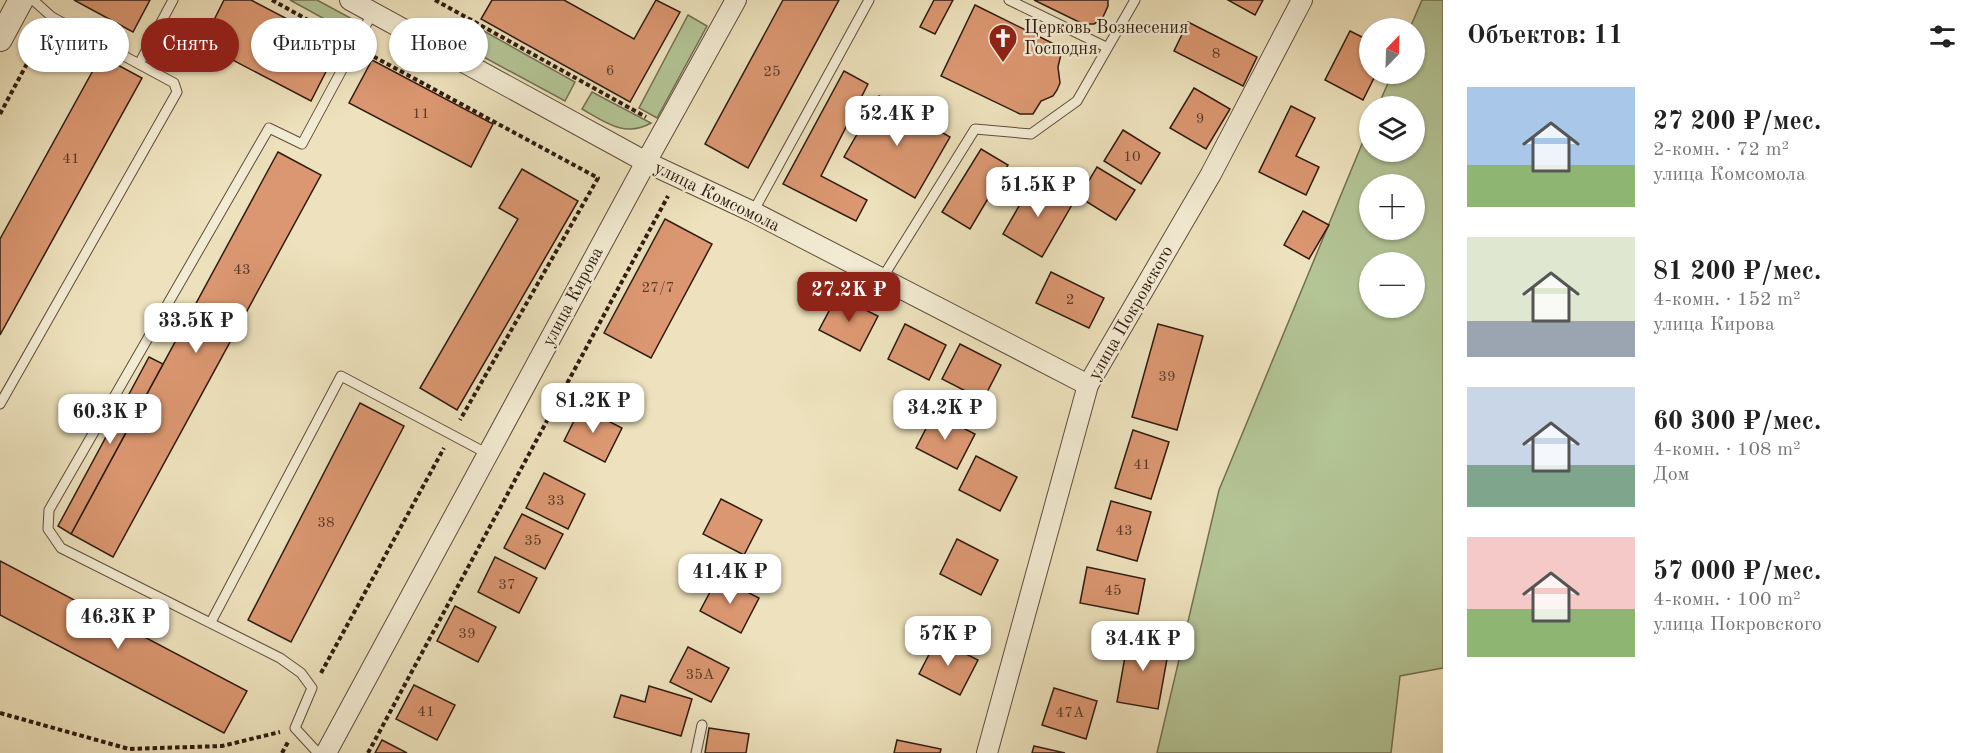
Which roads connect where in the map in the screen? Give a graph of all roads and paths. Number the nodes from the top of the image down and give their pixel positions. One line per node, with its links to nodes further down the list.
1 (21, 0): 16 (street)
2 (33, 0): 13 (lane)
3 (173, 0): 19 (lane)
4 (272, 0): 14 (path)
5 (350, 0): 12 (street, улица Комсомола)
6 (435, 0): 22 (path)
7 (736, 0): 22 (street, улица Кирова)
8 (869, 0): 25 (lane)
9 (1009, 0): 17 (lane)
10 (1135, 0): 17 (lane)
11 (1302, 0): 27 (street, улица Покровского)
12 (373, 12): 15 (lane); 23 (street, улица Комсомола)
13 (52, 16): 19 (lane); 21 (path)
14 (304, 18)
15 (370, 18)
16 (0, 39)
17 (1106, 47): 26 (lane)
18 (377, 58): 29 (path)
19 (139, 64): 28 (lane)
20 (341, 72): 31 (lane)
21 (0, 114)
22 (666, 128): 23 (street, улица Кирова)
23 (646, 162): 24 (street, улица Комсомола); 30 (street, улица Кирова)
24 (678, 178): 25 (street, улица Комсомола); 38 (path)
25 (753, 212): 26 (street, улица Комсомола)
26 (881, 280): 27 (street, улица Комсомола)
27 (1088, 385): 40 (street, улица Покровского)
28 (0, 404)
29 (452, 435): 30 (lane); 31 (lane); 32 (path)
30 (488, 454): 37 (street, улица Кирова)
31 (211, 622): 32 (lane)
32 (312, 688): 35 (lane)
33 (0, 713): 35 (path)
34 (702, 725): 39 (lane)
35 (296, 728): 36 (lane)
36 (318, 753)
37 (326, 753)
38 (368, 753)
39 (696, 753)
40 (987, 753)

